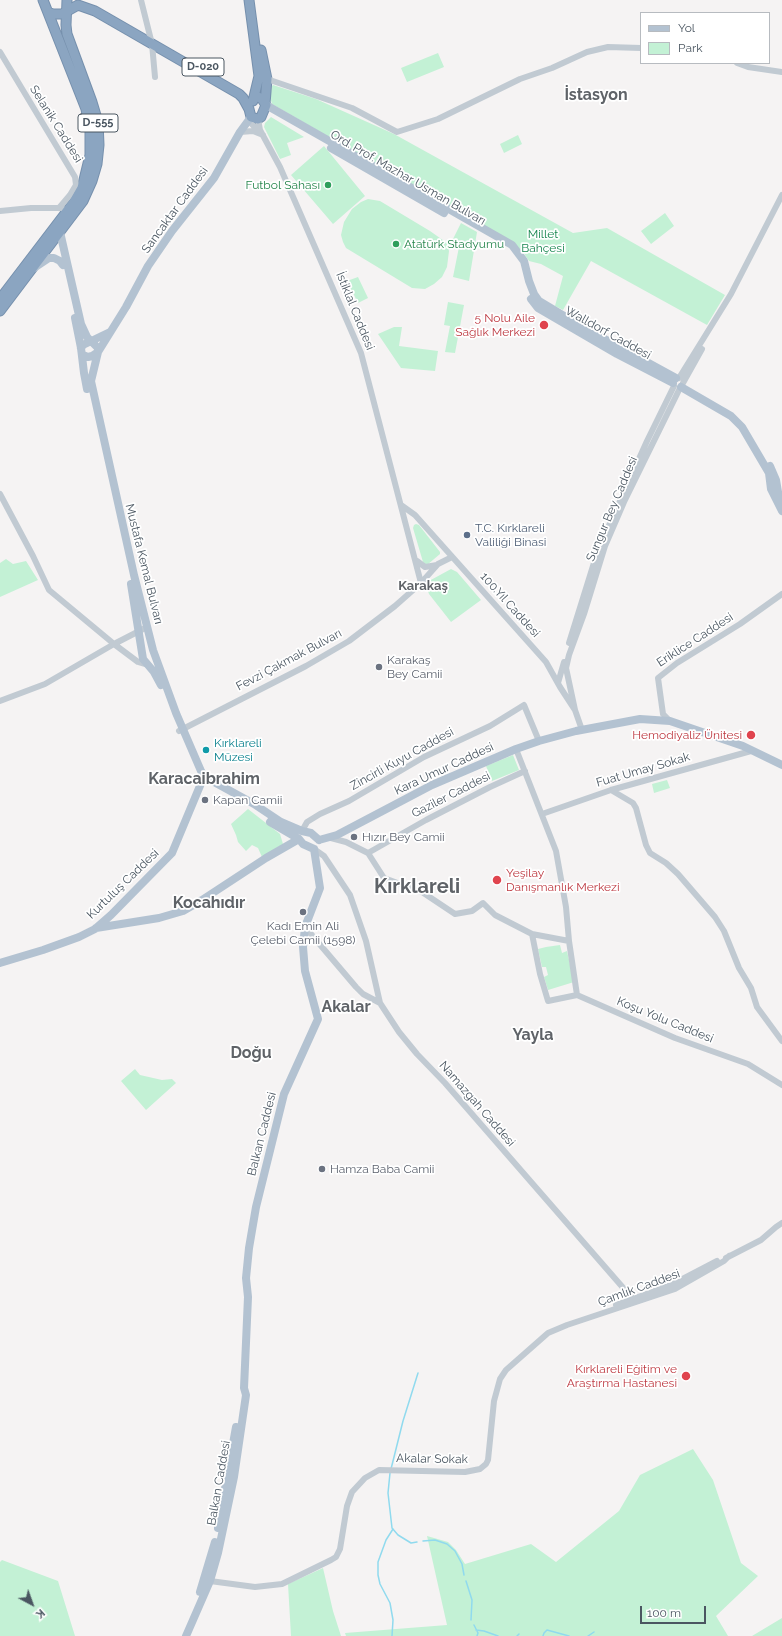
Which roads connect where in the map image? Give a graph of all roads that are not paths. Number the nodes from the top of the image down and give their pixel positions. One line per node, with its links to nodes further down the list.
1 (43, 0): 8 (highway)
2 (67, 0): 7 (highway, D-555)
3 (87, 0): 9 (highway, D-020)
4 (141, 0): 9 (street)
5 (249, 0): 16 (highway)
6 (253, 0): 15 (highway)
7 (67, 10): 8 (highway); 9 (highway, D-020); 24 (highway, D-555)
8 (48, 12): 22 (highway)
9 (151, 40): 14 (street); 16 (highway, D-020); 17 (highway, D-020)
10 (640, 48): 15 (street)
11 (0, 52): 21 (street, Selanik Caddesi)
12 (740, 64): 13 (street)
13 (782, 72)
14 (155, 77)
15 (267, 79): 17 (highway)
16 (254, 95): 17 (highway); 17 (highway)
17 (256, 114): 18 (main road, Sancaktar Caddesi); 19 (street); 19 (street); 28 (main road, Ord. Prof. Mazhar Usman Bulvarı); 28 (main road, Ord. Prof. Mazhar Usman Bulvarı)
18 (240, 132): 19 (street); 30 (main road, Sancaktar Caddesi)
19 (263, 135): 37 (street, İstiklal Caddesi)
20 (782, 195): 34 (street, Sungur Bey Caddesi)
21 (60, 208): 22 (street); 23 (street)
22 (70, 208): 24 (highway)
23 (0, 211)
24 (56, 232): 25 (main road, Mustafa Kemal Bulvarı); 26 (highway); 27 (highway, D-555); 31 (main road)
25 (63, 265): 26 (main road); 32 (main road, Mustafa Kemal Bulvarı)
26 (33, 268): 29 (highway)
27 (0, 298)
28 (536, 302): 34 (main road, Walldorf Caddesi)
29 (0, 311)
30 (110, 332): 31 (main road); 33 (main road, Sancaktar Caddesi)
31 (92, 340): 32 (main road); 33 (main road)
32 (82, 351): 33 (main road); 45 (main road, Mustafa Kemal Bulvarı)
33 (98, 352): 44 (main road, Mustafa Kemal Bulvarı)
34 (679, 383): 36 (main road, Walldorf Caddesi); 38 (main road, Walldorf Caddesi); 52 (street, Sungur Bey Caddesi); 54 (street, Sungur Bey Caddesi)
35 (0, 494): 46 (street)
36 (782, 501)
37 (401, 505): 39 (street, 100.Yıl Caddesi); 40 (street, İstiklal Caddesi)
38 (782, 511)
39 (452, 557): 41 (street, Fevzi Çakmak Bulvarı); 51 (street, 100.Yıl Caddesi)
40 (416, 560): 41 (street, Fevzi Çakmak Bulvarı); 42 (street, İstiklal Caddesi)
41 (438, 564): 42 (street, Fevzi Çakmak Bulvarı)
42 (421, 583): 59 (street, Fevzi Çakmak Bulvarı)
43 (782, 594): 58 (street, Eriklice Caddesi)
44 (147, 627): 45 (street); 47 (main road, Mustafa Kemal Bulvarı)
45 (138, 631): 46 (street); 48 (main road, Mustafa Kemal Bulvarı)
46 (114, 644): 50 (street); 56 (street)
47 (153, 650): 48 (main road); 49 (main road, Mustafa Kemal Bulvarı)
48 (141, 652): 50 (main road, Mustafa Kemal Bulvarı)
49 (156, 661): 50 (main road); 59 (main road, Mustafa Kemal Bulvarı)
50 (148, 665): 59 (main road, Mustafa Kemal Bulvarı)
51 (550, 670): 52 (street); 53 (street, 100.Yıl Caddesi)
52 (562, 671): 53 (street, Sungur Bey Caddesi)
53 (558, 683): 55 (street, 100.Yıl Caddesi)
54 (571, 689): 55 (street); 57 (street, 100.Yıl Caddesi)
55 (563, 690): 57 (street, 100.Yıl Caddesi)
56 (0, 701)
57 (575, 710): 60 (street, 100.Yıl Caddesi)
58 (670, 721): 60 (main road, Kara Umur Caddesi); 63 (main road, Kara Umur Caddesi)
59 (181, 730): 67 (main road, Mustafa Kemal Bulvarı)
60 (582, 730): 61 (main road, Kara Umur Caddesi)
61 (539, 741): 62 (main road, Kara Umur Caddesi); 70 (street, Zincirli Kuyu Caddesi)
62 (516, 749): 66 (street); 71 (main road, Kara Umur Caddesi)
63 (751, 751): 64 (main road); 65 (main road); 68 (street, Fuat Umay Sokak)
64 (782, 765)
65 (782, 770)
66 (525, 771): 69 (street); 73 (street, Gaziler Caddesi)
67 (203, 779): 70 (main road); 75 (main road, Kurtuluş Caddesi)
68 (612, 790): 69 (street, Fuat Umay Sokak); 83 (street)
69 (542, 814): 77 (street)
70 (300, 835): 71 (main road); 72 (main road); 75 (main road)
71 (319, 840): 72 (main road); 73 (street)
72 (314, 849): 74 (main road, Balkan Caddesi); 82 (street)
73 (368, 853): 76 (street)
74 (305, 927): 82 (street); 90 (main road, Balkan Caddesi)
75 (95, 929): 78 (main road, Kurtuluş Caddesi)
76 (532, 934): 77 (street); 81 (street)
77 (569, 941): 81 (street)
78 (11, 960): 79 (main road, Kurtuluş Caddesi); 80 (main road, Kurtuluş Caddesi)
79 (0, 963)
80 (0, 967)
81 (577, 995): 84 (street, Koşu Yolu Caddesi)
82 (380, 1002): 87 (street, Namazgah Caddesi)
83 (782, 1041)
84 (782, 1085)
85 (782, 1223): 86 (street, Çamlık Caddesi)
86 (729, 1256): 87 (street, Çamlık Caddesi); 88 (street, Çamlık Caddesi)
87 (632, 1298): 88 (street, Çamlık Caddesi)
88 (596, 1315): 89 (street, Çamlık Caddesi)
89 (483, 1467): 90 (street, Akalar Sokak)
90 (207, 1581): 91 (main road, Balkan Caddesi); 92 (main road, Balkan Caddesi)
91 (181, 1636)
92 (186, 1636)

